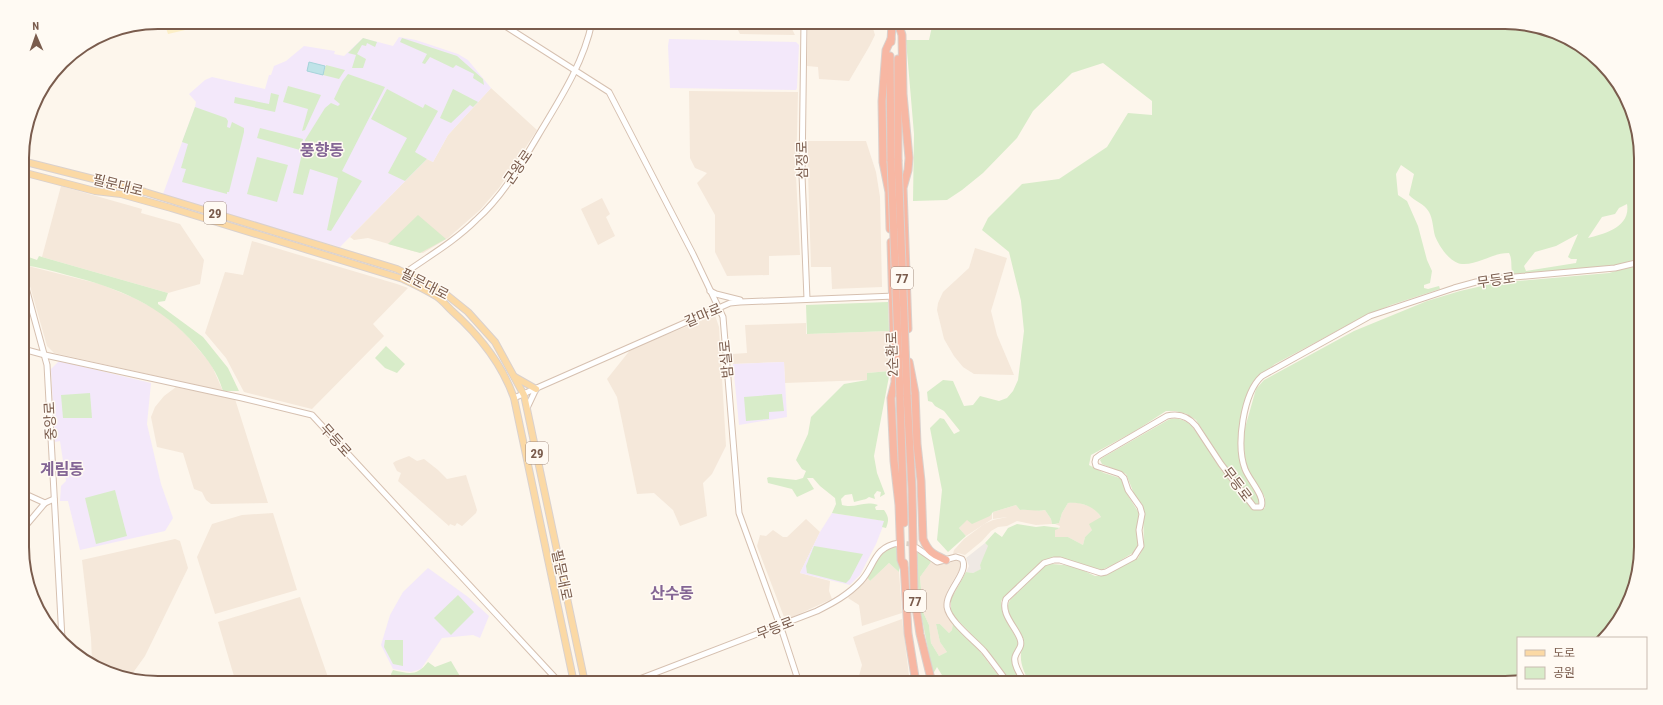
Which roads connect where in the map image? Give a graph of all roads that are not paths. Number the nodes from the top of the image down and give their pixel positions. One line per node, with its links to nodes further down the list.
1 (511, 29): 8 (main road, 밤실로)
2 (590, 29): 8 (main road, 군왕로)
3 (804, 29): 25 (main road, 삼정로)
4 (892, 29): 7 (highway, 2순환로 / 77)
5 (899, 29): 9 (highway, 2순환로 / 77)
6 (900, 29): 12 (highway)
7 (891, 39): 9 (highway, 2순환로 / 77); 13 (highway)
8 (575, 70): 19 (main road, 군왕로); 21 (main road, 밤실로)
9 (894, 161): 38 (highway, 2순환로 / 77, bridge)
10 (29, 163): 19 (main road, 필문대로 / 29)
11 (29, 174): 19 (main road, 필문대로 / 29)
12 (906, 178): 13 (highway); 22 (highway)
13 (887, 181): 14 (highway)
14 (888, 189): 15 (highway); 16 (highway)
15 (891, 246): 16 (highway); 20 (highway)
16 (898, 262): 18 (highway)
17 (1634, 263): 60 (main road, 무등로)
18 (898, 271): 20 (highway); 22 (highway)
19 (404, 276): 32 (main road, 필문대로 / 29); 39 (main road, 필문대로 / 29)
20 (891, 287): 23 (highway)
21 (710, 290): 26 (main road); 27 (main road, 밤실로)
22 (904, 295): 23 (main road, 갈마로); 28 (highway); 29 (highway)
23 (891, 296): 25 (main road, 갈마로); 34 (highway)
24 (29, 298): 31 (main road, 중앙로)
25 (807, 299): 26 (main road, 갈마로)
26 (745, 301): 27 (main road, 갈마로)
27 (718, 307): 35 (main road, 갈마로); 50 (main road, 밤실로)
28 (902, 330): 29 (highway); 33 (highway)
29 (908, 350): 33 (highway)
30 (29, 351): 31 (main road, 무등로)
31 (45, 355): 43 (main road, 중앙로); 52 (main road, 무등로)
32 (515, 377): 35 (main road); 37 (main road, 필문대로 / 29)
33 (913, 379): 36 (highway)
34 (894, 386): 36 (highway); 49 (highway)
35 (536, 389): 37 (main road, 갈마로); 40 (main road)
36 (915, 393): 41 (highway)
37 (524, 395): 39 (main road, 갈마로); 40 (main road, 필문대로 / 29)
38 (903, 395): 47 (highway, 2순환로 / 77); 49 (highway, 2순환로 / 77)
39 (514, 398): 53 (main road, 필문대로 / 29)
40 (527, 408): 54 (main road, 필문대로 / 29)
41 (917, 444): 47 (highway); 48 (highway)
42 (29, 496): 44 (main road)
43 (54, 499): 44 (main road); 51 (main road, 중앙로)
44 (45, 503): 45 (main road)
45 (29, 522)
46 (899, 543): 50 (main road, 무등로)
47 (915, 550): 48 (main road); 58 (highway, 2순환로 / 77)
48 (946, 560): 59 (main road)
49 (904, 568): 57 (highway, 2순환로 / 77)
50 (780, 626): 55 (main road, 무등로); 56 (main road, 밤실로)
51 (62, 632)
52 (554, 676)
53 (573, 676)
54 (583, 676)
55 (648, 676)
56 (797, 676)
57 (915, 676)
58 (930, 676)
59 (1003, 676)
60 (1021, 676)

